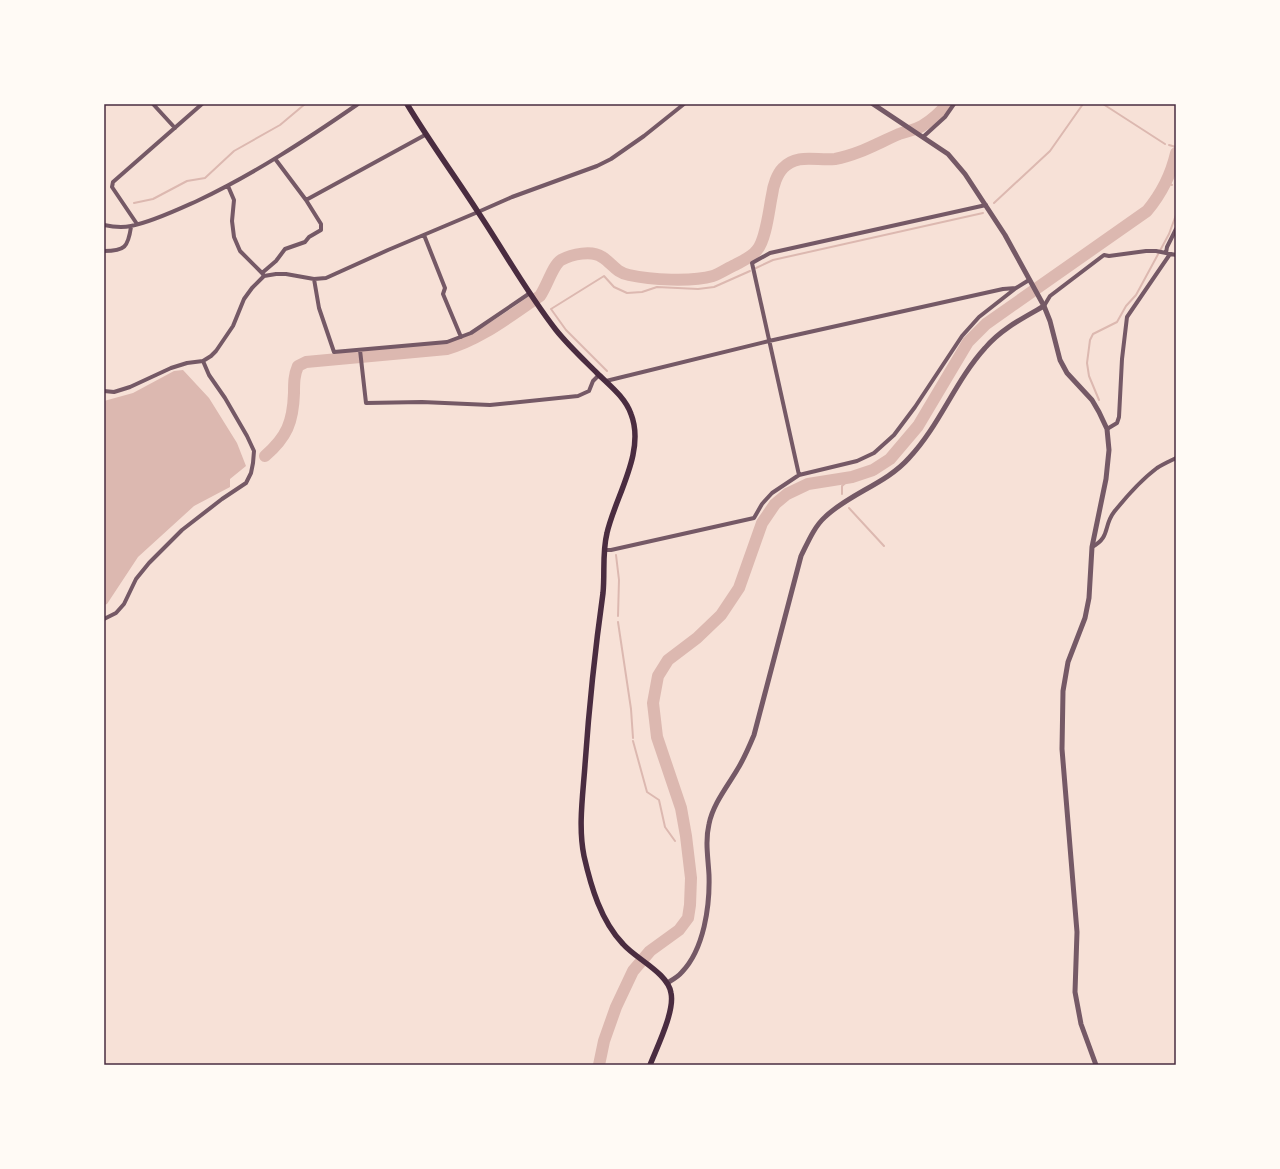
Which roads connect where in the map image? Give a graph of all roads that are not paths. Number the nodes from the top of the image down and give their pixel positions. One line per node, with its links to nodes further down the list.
1 (153, 104): 8 (street)
2 (202, 104): 8 (street)
3 (358, 104): 11 (street)
4 (407, 104): 9 (main road)
5 (684, 104): 15 (street)
6 (873, 104): 10 (street)
7 (954, 104): 10 (street)
8 (175, 128): 16 (street)
9 (426, 135): 13 (street); 15 (main road)
10 (923, 137): 14 (street)
11 (276, 160): 12 (street); 13 (street)
12 (228, 186): 16 (street); 24 (street)
13 (306, 200): 24 (street)
14 (986, 205): 26 (street); 31 (street)
15 (478, 212): 20 (street); 28 (main road)
16 (137, 224): 18 (street)
17 (104, 225): 18 (street)
18 (131, 227): 21 (street)
19 (1176, 229): 22 (street)
20 (424, 235): 25 (street); 30 (street)
21 (104, 251)
22 (1166, 253): 23 (street); 29 (street); 37 (street)
23 (1176, 256)
24 (263, 275): 25 (street); 33 (street)
25 (314, 279): 32 (street)
26 (1030, 280): 27 (street); 29 (street)
27 (1016, 288): 31 (street); 39 (street)
28 (530, 293): 30 (street); 34 (main road)
29 (1044, 306): 37 (street); 43 (street)
30 (461, 337): 32 (street)
31 (769, 341): 35 (street); 39 (street)
32 (360, 350): 34 (street)
33 (203, 361): 36 (street); 42 (street)
34 (599, 375): 35 (main road)
35 (606, 381): 41 (main road)
36 (104, 391)
37 (1107, 429): 40 (street)
38 (1176, 458): 40 (street)
39 (799, 475): 41 (street)
40 (1092, 547): 45 (street)
41 (604, 550): 43 (main road)
42 (104, 619)
43 (667, 983): 44 (main road)
44 (650, 1065)
45 (1096, 1065)

